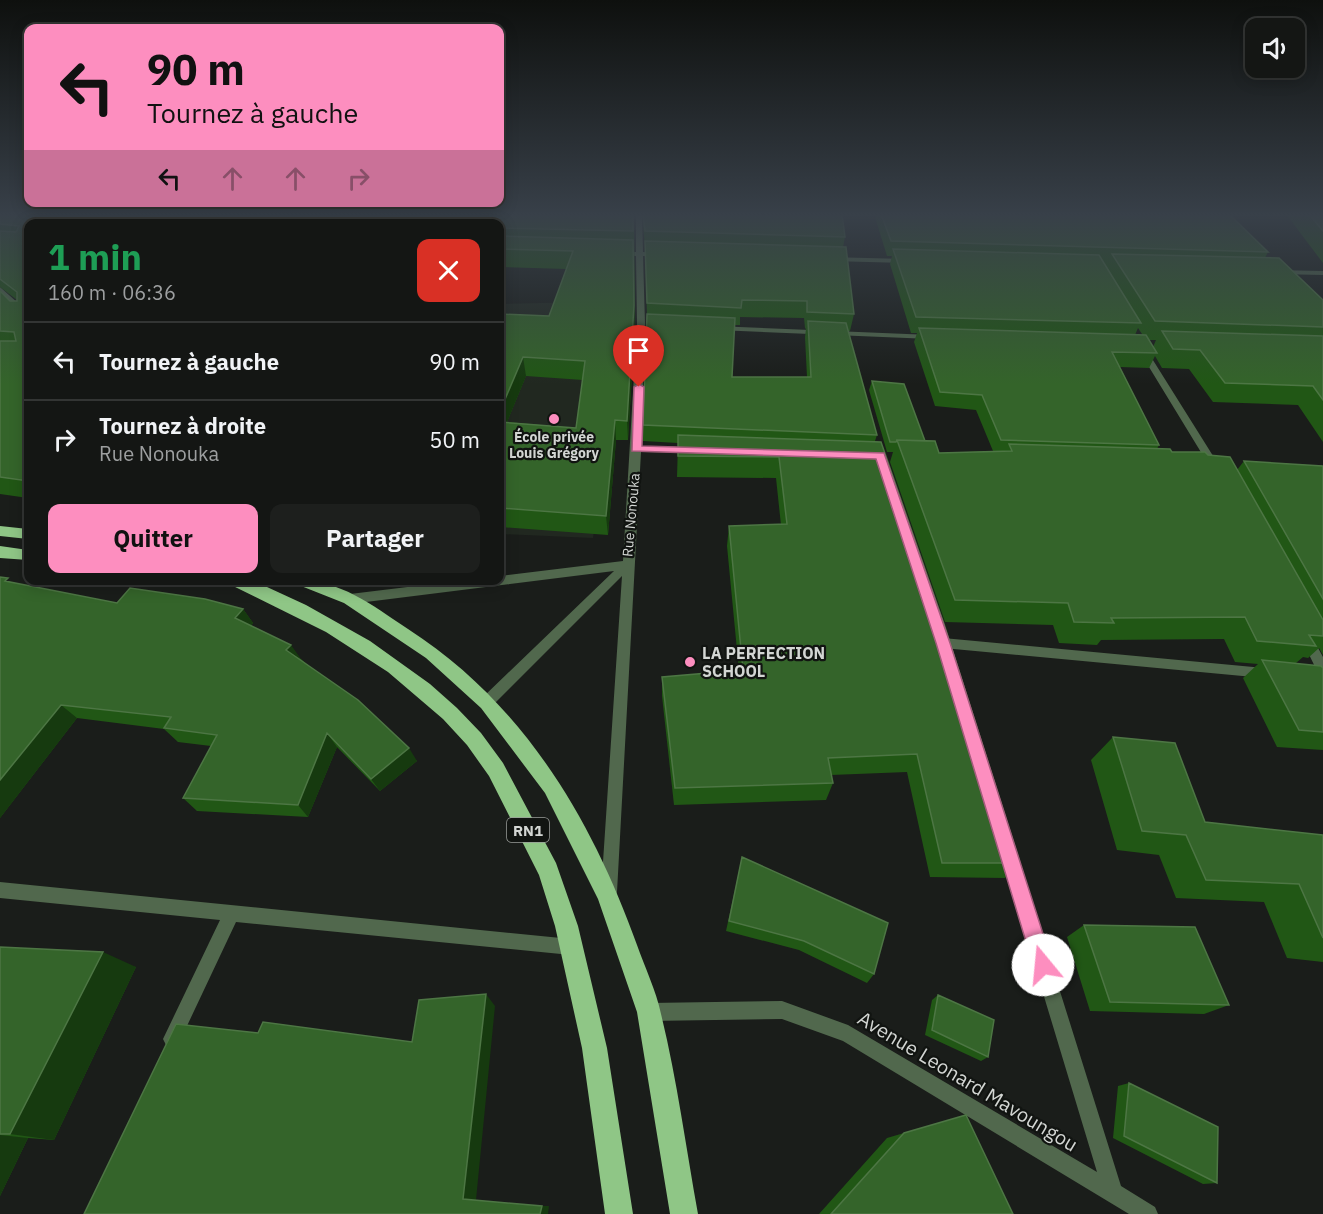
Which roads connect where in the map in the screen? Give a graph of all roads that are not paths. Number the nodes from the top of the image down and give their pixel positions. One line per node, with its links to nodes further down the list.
1 (640, 271): 6 (street, Rue Nonouka)
2 (1266, 271): 3 (street)
3 (1323, 273)
4 (0, 289): 5 (street)
5 (24, 312)
6 (641, 324): 7 (street); 11 (street, Rue Nonouka)
7 (653, 325)
8 (710, 328): 9 (street)
9 (940, 337)
10 (1150, 343): 14 (street)
11 (636, 449): 12 (street); 21 (street, Rue Nonouka)
12 (706, 451)
13 (1203, 467): 14 (street)
14 (1215, 468): 15 (street); 16 (street)
15 (1227, 468)
16 (1221, 478)
17 (0, 531): 18 (highway)
18 (24, 534)
19 (0, 552): 20 (highway)
20 (24, 555)
21 (627, 565): 22 (street, Rue Nonouka); 31 (street, Rue Nonouka); 34 (street, Rue Nonouka)
22 (504, 580)
23 (247, 585): 36 (highway, RN1)
24 (315, 585): 26 (highway, RN1)
25 (464, 585): 26 (street, Rue Nonouka)
26 (350, 599): 31 (highway, RN1)
27 (1301, 629): 29 (street)
28 (943, 643): 30 (street)
29 (1323, 669)
30 (1275, 674)
31 (487, 702): 34 (highway, RN1)
32 (1005, 840): 39 (street)
33 (0, 890): 35 (street)
34 (608, 895): 37 (highway, RN1)
35 (232, 912): 36 (street); 38 (street)
36 (571, 947): 40 (highway, RN1)
37 (649, 1012): 39 (street, Avenue Leonard Mavoungou); 41 (highway, RN1)
38 (165, 1052)
39 (1113, 1193): 42 (street, Avenue Leonard Mavoungou)
40 (619, 1214)
41 (684, 1214)
42 (1148, 1214)

